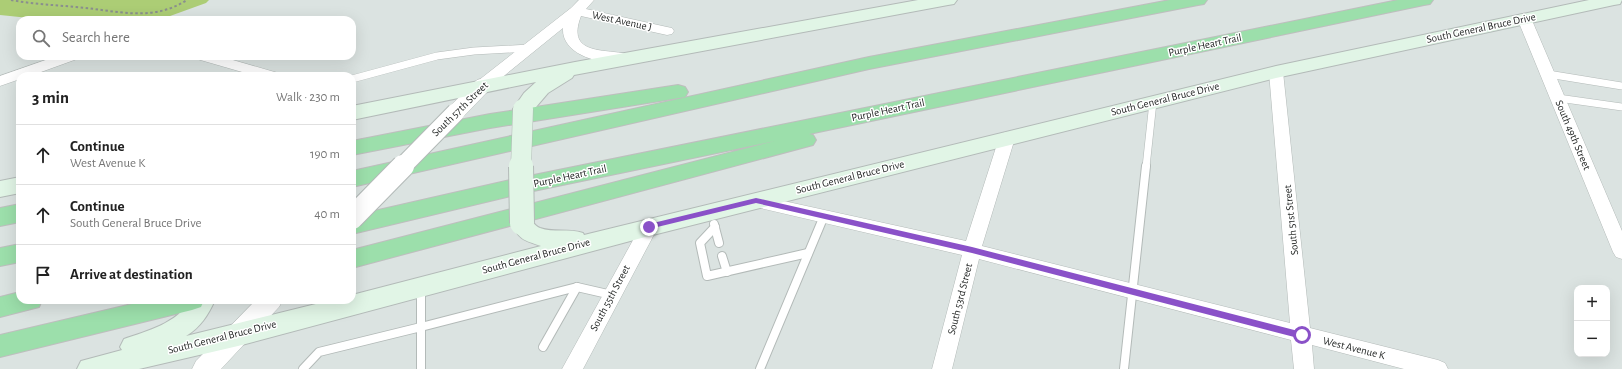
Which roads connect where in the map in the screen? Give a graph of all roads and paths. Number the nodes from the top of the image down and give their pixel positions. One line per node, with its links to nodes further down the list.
1 (11, 0): 2 (path)
2 (187, 0)
3 (587, 0): 8 (street, South 57th Street)
4 (948, 0): 12 (main road)
5 (1198, 0): 15 (highway)
6 (1424, 0): 29 (highway, Purple Heart Trail)
7 (1614, 0): 9 (main road, South General Bruce Drive)
8 (576, 11): 10 (street, West Avenue J); 11 (street, South 57th Street); 12 (street, South 57th Street)
9 (1524, 18): 19 (main road, South General Bruce Drive); 20 (street, South 49th Street)
10 (667, 31)
11 (530, 48): 22 (lane); 24 (street, South 57th Street)
12 (626, 58): 16 (main road)
13 (60, 60): 17 (street)
14 (216, 60): 18 (street)
15 (869, 63): 32 (highway); 33 (highway)
16 (592, 64): 24 (main road); 44 (main road, bridge)
17 (26, 72)
18 (259, 72)
19 (1276, 72): 27 (main road, South General Bruce Drive); 67 (street, South 51st Street)
20 (1548, 74): 25 (lane); 26 (street, South 49th Street)
21 (16, 75): 23 (street)
22 (356, 78)
23 (0, 81)
24 (484, 84): 30 (main road); 38 (street, South 57th Street, bridge)
25 (1622, 86)
26 (1558, 98): 28 (lane); 47 (street, South 49th Street)
27 (1153, 102): 31 (main road, South General Bruce Drive); 56 (lane)
28 (1622, 107)
29 (900, 108): 42 (highway, Purple Heart Trail); 52 (highway)
30 (356, 112)
31 (1007, 138): 36 (main road, South General Bruce Drive); 46 (street, South 53rd Street)
32 (356, 147)
33 (356, 177)
34 (16, 186): 35 (main road)
35 (0, 189)
36 (756, 201): 39 (street, West Avenue K); 41 (main road, South General Bruce Drive)
37 (16, 214): 40 (highway)
38 (356, 214)
39 (824, 216): 46 (street, West Avenue K); 48 (lane)
40 (0, 217)
41 (713, 219): 43 (main road, South General Bruce Drive); 45 (lane); 53 (lane)
42 (356, 224)
43 (649, 227): 44 (main road, South General Bruce Drive); 57 (street, South 55th Street)
44 (600, 240): 54 (main road, South General Bruce Drive)
45 (719, 243)
46 (972, 250): 56 (street, West Avenue K); 77 (street, South 53rd Street)
47 (1622, 252)
48 (808, 253): 53 (lane); 76 (lane)
49 (16, 254): 51 (highway)
50 (722, 256): 53 (lane)
51 (0, 257)
52 (356, 258)
53 (727, 272)
54 (422, 286): 62 (main road, South General Bruce Drive); 65 (lane)
55 (577, 287): 57 (lane); 65 (lane); 69 (lane)
56 (1132, 292): 67 (street, West Avenue K); 78 (lane)
57 (612, 295): 75 (street, South 55th Street)
58 (16, 303): 63 (highway)
59 (201, 304): 64 (main road)
60 (267, 304): 66 (street)
61 (354, 304): 66 (main road, South General Bruce Drive)
62 (356, 304)
63 (0, 307)
64 (190, 311): 68 (highway); 70 (main road)
65 (421, 327): 73 (lane); 74 (lane)
66 (238, 335): 71 (main road, South General Bruce Drive); 72 (street)
67 (1302, 335): 79 (street, South 51st Street); 80 (street, West Avenue K)
68 (0, 346)
69 (543, 346)
70 (78, 369)
71 (90, 369)
72 (205, 369)
73 (303, 369)
74 (421, 369)
75 (572, 369)
76 (760, 369)
77 (942, 369)
78 (1124, 369)
79 (1304, 369)
80 (1438, 369)

